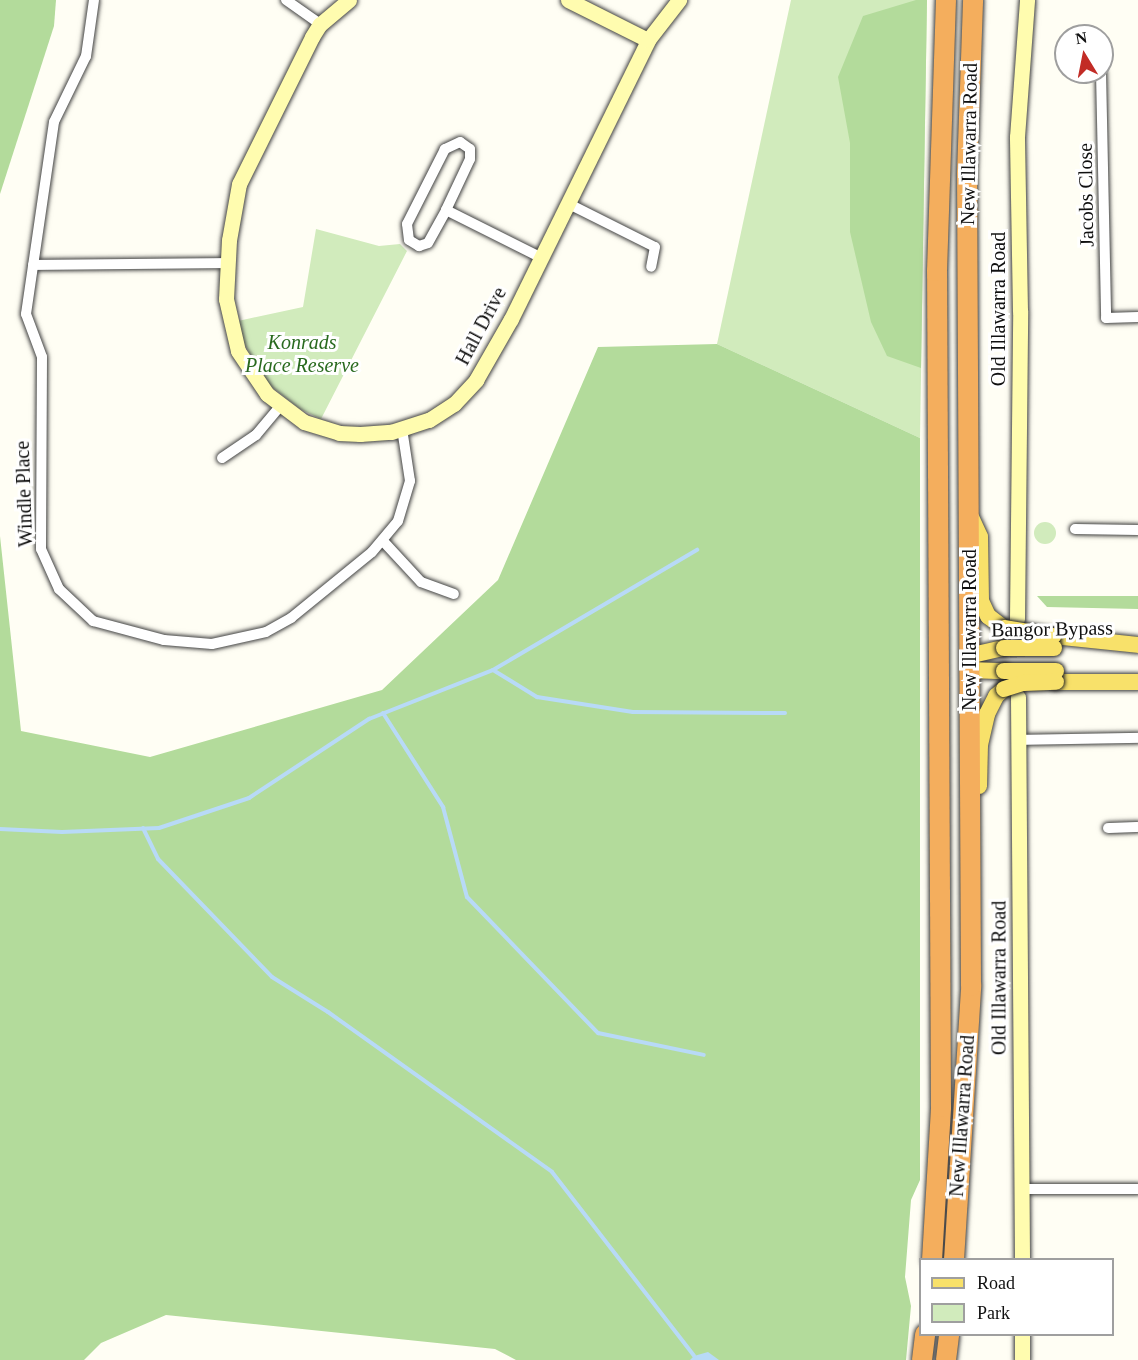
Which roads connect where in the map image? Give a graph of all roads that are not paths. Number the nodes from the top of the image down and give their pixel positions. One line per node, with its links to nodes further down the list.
1 (94, 0): 16 (street, Windle Place)
2 (286, 0): 9 (street)
3 (349, 0): 9 (street, Hall Drive)
4 (568, 0): 10 (street)
5 (679, 0): 10 (street, Hall Drive)
6 (946, 0): 31 (highway, New Illawarra Road)
7 (973, 0): 22 (highway, New Illawarra Road)
8 (1027, 0): 27 (street, Old Illawarra Road)
9 (320, 24): 15 (street, Hall Drive)
10 (648, 40): 12 (street, Hall Drive)
11 (1101, 84): 18 (street, Jacobs Close)
12 (567, 203): 14 (street, Hall Drive); 17 (street)
13 (446, 210): 13 (street); 14 (street)
14 (540, 257): 20 (street, Hall Drive)
15 (227, 263): 16 (street); 19 (street, Hall Drive)
16 (33, 264): 25 (street, Windle Place)
17 (651, 267)
18 (1138, 317)
19 (280, 406): 20 (street, Hall Drive); 21 (street)
20 (402, 429): 25 (street, Windle Place)
21 (222, 458)
22 (969, 512): 27 (main road); 30 (highway, New Illawarra Road)
23 (1075, 529): 24 (street)
24 (1138, 530)
25 (383, 542): 26 (street)
26 (454, 594)
27 (1011, 624): 28 (main road, bridge)
28 (1053, 642): 29 (main road, Bangor Bypass); 30 (main road, Bangor Bypass, bridge)
29 (1138, 646)
30 (969, 663): 31 (highway); 33 (main road, Bangor Bypass, bridge); 38 (highway, New Illawarra Road)
31 (939, 667): 43 (highway, New Illawarra Road)
32 (1138, 673): 33 (main road, Bangor Bypass)
33 (1056, 677): 34 (main road); 35 (main road, bridge)
34 (1138, 682)
35 (1011, 693): 37 (street, Old Illawarra Road); 38 (main road)
36 (1138, 738): 37 (street)
37 (1018, 740): 41 (street, Old Illawarra Road)
38 (970, 812): 44 (highway, New Illawarra Road)
39 (1138, 827): 40 (street)
40 (1108, 828)
41 (1021, 1188): 42 (street); 45 (street, Old Illawarra Road)
42 (1138, 1189)
43 (932, 1258)
44 (954, 1258)
45 (1022, 1258)
46 (925, 1336): 49 (highway)
47 (949, 1336): 50 (highway)
48 (1022, 1336): 51 (street)
49 (922, 1360)
50 (946, 1360)
51 (1022, 1360)

